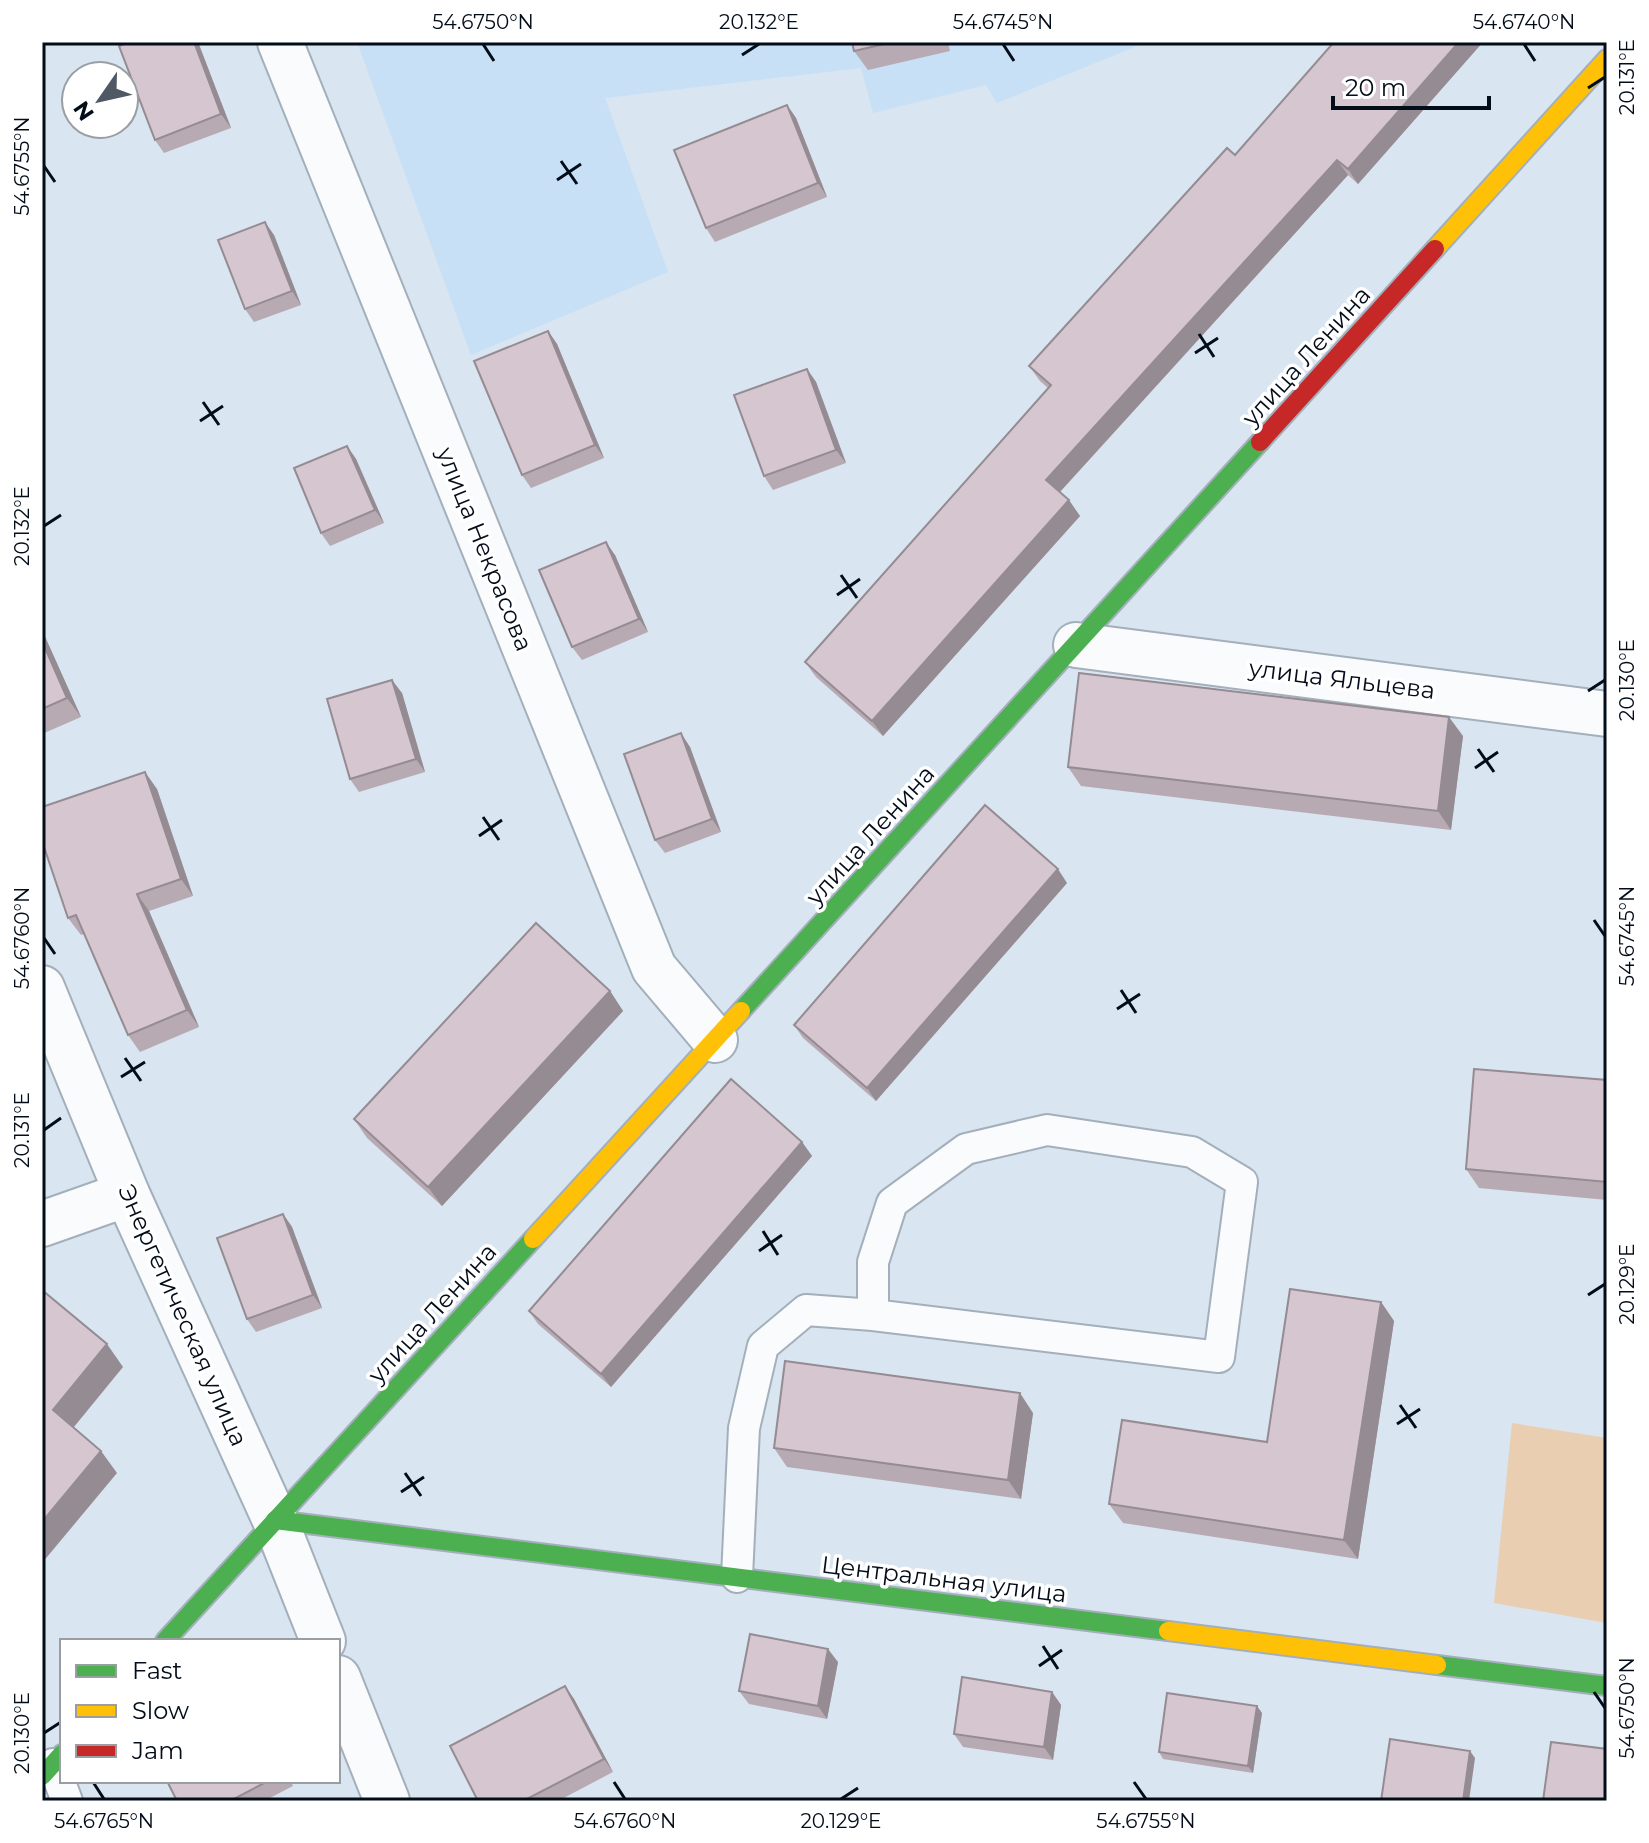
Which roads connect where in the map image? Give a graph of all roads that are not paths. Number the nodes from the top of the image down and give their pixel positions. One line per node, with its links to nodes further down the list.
1 (280, 42): 6 (street, улица Некрасова)
2 (1607, 59): 3 (street, улица Ленина)
3 (1076, 645): 4 (street, улица Яльцева); 6 (street, улица Ленина)
4 (1607, 714)
5 (42, 988): 7 (street, Энергетическая улица)
6 (715, 1040): 10 (street, улица Ленина)
7 (127, 1194): 8 (street); 10 (street, Энергетическая улица)
8 (42, 1224)
9 (873, 1315): 9 (lane); 11 (lane)
10 (275, 1520): 11 (street, Центральная улица); 12 (street, улица Ленина); 13 (street, Энергетическая улица)
11 (737, 1577): 15 (street, Центральная улица)
12 (167, 1639)
13 (322, 1639)
14 (340, 1683): 18 (street)
15 (1607, 1686)
16 (52, 1765): 17 (lane)
17 (67, 1801)
18 (387, 1801)

